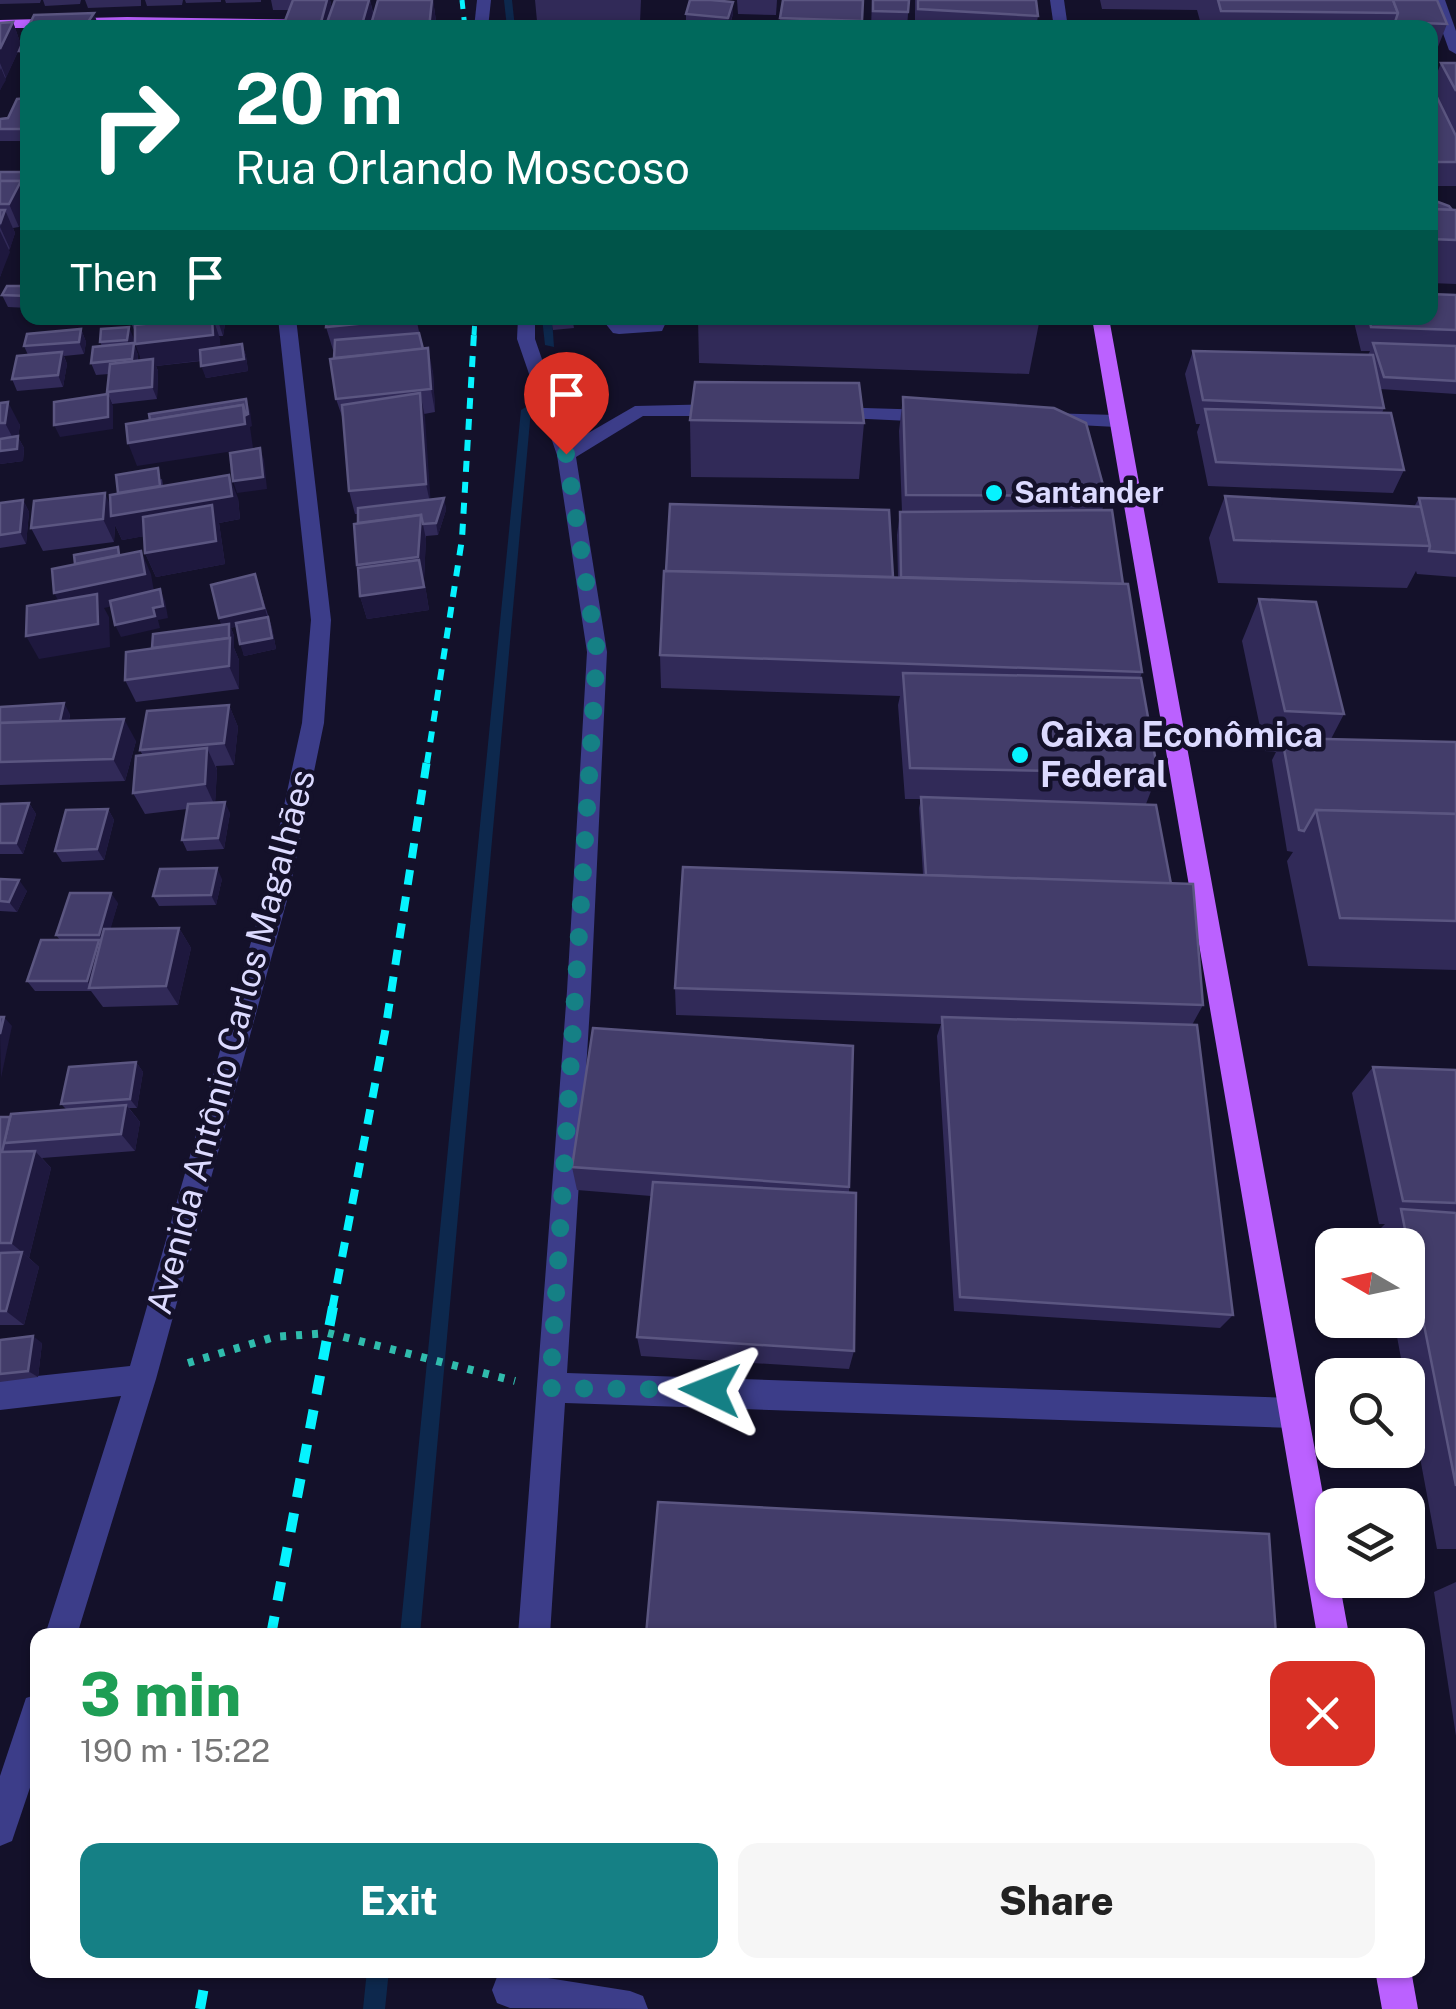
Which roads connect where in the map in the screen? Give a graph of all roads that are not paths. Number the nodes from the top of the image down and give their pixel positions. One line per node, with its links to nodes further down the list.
1 (1438, 0): 2 (street)
2 (1452, 33): 3 (street)
3 (1456, 50)
4 (288, 325): 15 (street, Avenida Antônio Carlos Magalhães)
5 (526, 325): 14 (street)
6 (616, 325): 7 (street)
7 (657, 325)
8 (1101, 325): 13 (main road)
9 (732, 410): 14 (street)
10 (808, 412): 11 (street)
11 (943, 416)
12 (1020, 418): 13 (street)
13 (1116, 421): 18 (main road)
14 (566, 454): 16 (street)
15 (141, 1379): 17 (street); 19 (street, Avenida Antônio Carlos Magalhães)
16 (550, 1388): 18 (street); 20 (street)
17 (0, 1395)
18 (1293, 1413): 21 (main road)
19 (63, 1628)
20 (534, 1628)
21 (1332, 1628)
22 (30, 1735): 23 (street)
23 (0, 1830)
24 (1394, 1978): 27 (main road)
25 (509, 1990): 26 (street)
26 (630, 2009)
27 (1400, 2009)

